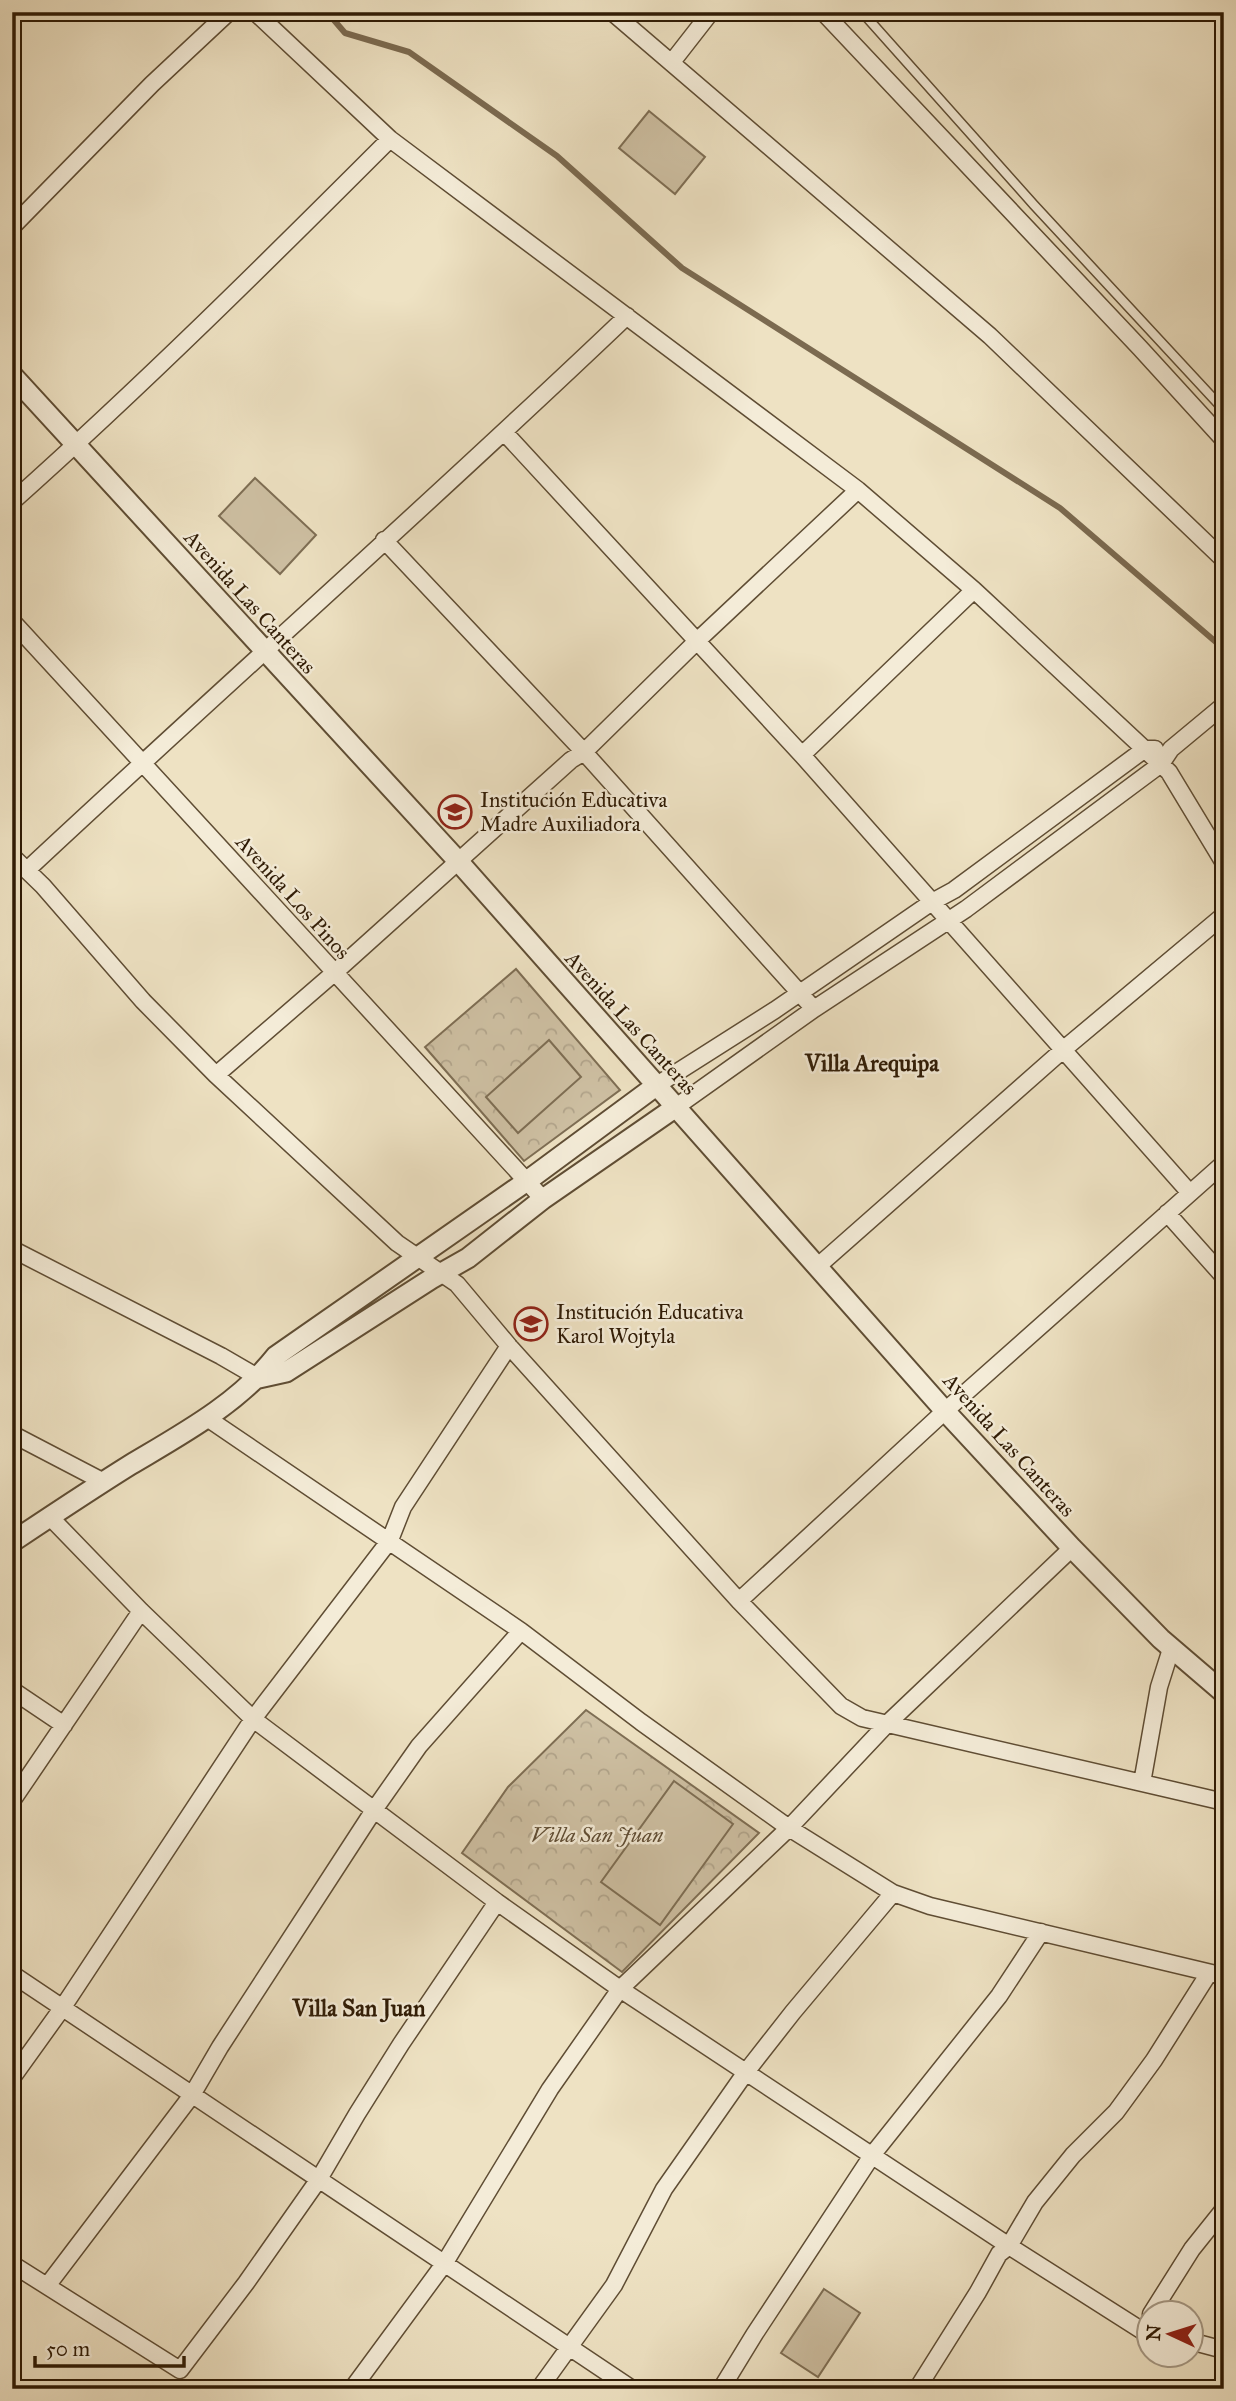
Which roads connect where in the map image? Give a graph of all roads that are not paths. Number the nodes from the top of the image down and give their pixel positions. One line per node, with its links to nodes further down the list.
1 (229, 12): 9 (street)
2 (255, 12): 8 (street)
3 (612, 12): 7 (street)
4 (711, 12): 7 (street)
5 (823, 12): 14 (street)
6 (862, 12): 12 (lane)
7 (672, 62): 19 (street)
8 (390, 139): 10 (street); 15 (street)
9 (12, 227)
10 (627, 316): 13 (street); 16 (street)
11 (12, 374): 15 (street, Avenida Las Canteras)
12 (1224, 410)
13 (504, 432): 18 (street); 22 (street)
14 (1224, 440)
15 (76, 445): 17 (street); 23 (street, Avenida Las Canteras)
16 (858, 490): 20 (street); 22 (street)
17 (12, 502)
18 (384, 540): 23 (street); 27 (street)
19 (1224, 560)
20 (974, 590): 26 (street); 28 (street)
21 (12, 621): 29 (street, Avenida Los Pinos)
22 (698, 640): 27 (street); 28 (street)
23 (263, 650): 29 (street); 32 (street, Avenida Las Canteras)
24 (1222, 706): 25 (street)
25 (1171, 749): 26 (street); 30 (street)
26 (1145, 750): 30 (street); 35 (street)
27 (584, 752): 32 (street); 39 (street)
28 (802, 755): 35 (street)
29 (143, 762): 34 (street); 38 (street, Avenida Los Pinos)
30 (1161, 764): 33 (street); 37 (street)
31 (12, 856): 34 (street)
32 (458, 861): 38 (street); 43 (street, Avenida Las Canteras)
33 (1224, 863)
34 (27, 870): 42 (street)
35 (932, 902): 37 (street); 39 (street)
36 (1224, 915): 41 (street)
37 (947, 919): 40 (street); 41 (street)
38 (334, 974): 42 (street); 46 (street, Avenida Los Pinos)
39 (800, 993): 40 (street); 43 (street)
40 (814, 1009): 44 (street)
41 (1064, 1049): 47 (street); 52 (street)
42 (216, 1075): 51 (street)
43 (657, 1085): 44 (street, Avenida Las Canteras); 46 (street)
44 (676, 1107): 48 (street); 52 (street, Avenida Las Canteras)
45 (1224, 1163): 47 (street)
46 (527, 1181): 48 (street, Avenida Los Pinos); 51 (street)
47 (1190, 1193): 49 (street)
48 (543, 1199): 53 (street)
49 (1167, 1213): 54 (street); 57 (street)
50 (12, 1249): 56 (street)
51 (418, 1258): 53 (street); 56 (street)
52 (818, 1266): 57 (street, Avenida Las Canteras)
53 (440, 1275): 55 (street); 56 (street)
54 (1224, 1277)
55 (509, 1346): 62 (street); 65 (street)
56 (258, 1378): 58 (street)
57 (945, 1411): 64 (street, Avenida Las Canteras); 65 (street)
58 (207, 1418): 60 (street); 62 (street)
59 (12, 1434): 60 (street)
60 (104, 1482): 61 (street)
61 (50, 1517): 63 (street); 66 (street)
62 (390, 1540): 67 (street); 71 (street)
63 (12, 1542)
64 (1072, 1548): 68 (street, Avenida Las Canteras); 72 (street)
65 (738, 1601): 72 (street)
66 (141, 1611): 71 (street); 73 (street)
67 (521, 1631): 77 (street); 78 (street)
68 (1171, 1649): 70 (street, Avenida Las Canteras); 74 (street)
69 (12, 1689): 73 (street)
70 (1224, 1693)
71 (253, 1719): 77 (street); 85 (street)
72 (887, 1724): 74 (street); 78 (street)
73 (64, 1725): 75 (street)
74 (1142, 1783): 76 (street)
75 (12, 1801)
76 (1224, 1802)
77 (374, 1810): 80 (street); 88 (street)
78 (789, 1828): 79 (street); 84 (street)
79 (893, 1893): 81 (street); 86 (street)
80 (497, 1902): 84 (street); 90 (street)
81 (1041, 1933): 83 (street); 89 (street)
82 (12, 1974): 85 (street)
83 (1216, 1975): 92 (street)
84 (620, 1989): 86 (street); 94 (street)
85 (63, 2007): 87 (street); 88 (street)
86 (746, 2072): 89 (street); 99 (street)
87 (12, 2078)
88 (192, 2095): 90 (street); 95 (street)
89 (873, 2154): 92 (street); 104 (street)
90 (319, 2179): 94 (street); 95 (street)
91 (1224, 2209): 96 (street)
92 (1009, 2246): 97 (street); 105 (street)
93 (12, 2264): 95 (street)
94 (444, 2264): 99 (street); 101 (street)
95 (47, 2286)
96 (1161, 2300)
97 (1134, 2316)
98 (1204, 2345): 100 (street)
99 (572, 2347): 102 (street); 103 (street)
100 (1224, 2350)
101 (352, 2389)
102 (540, 2389)
103 (632, 2389)
104 (722, 2389)
105 (917, 2389)

